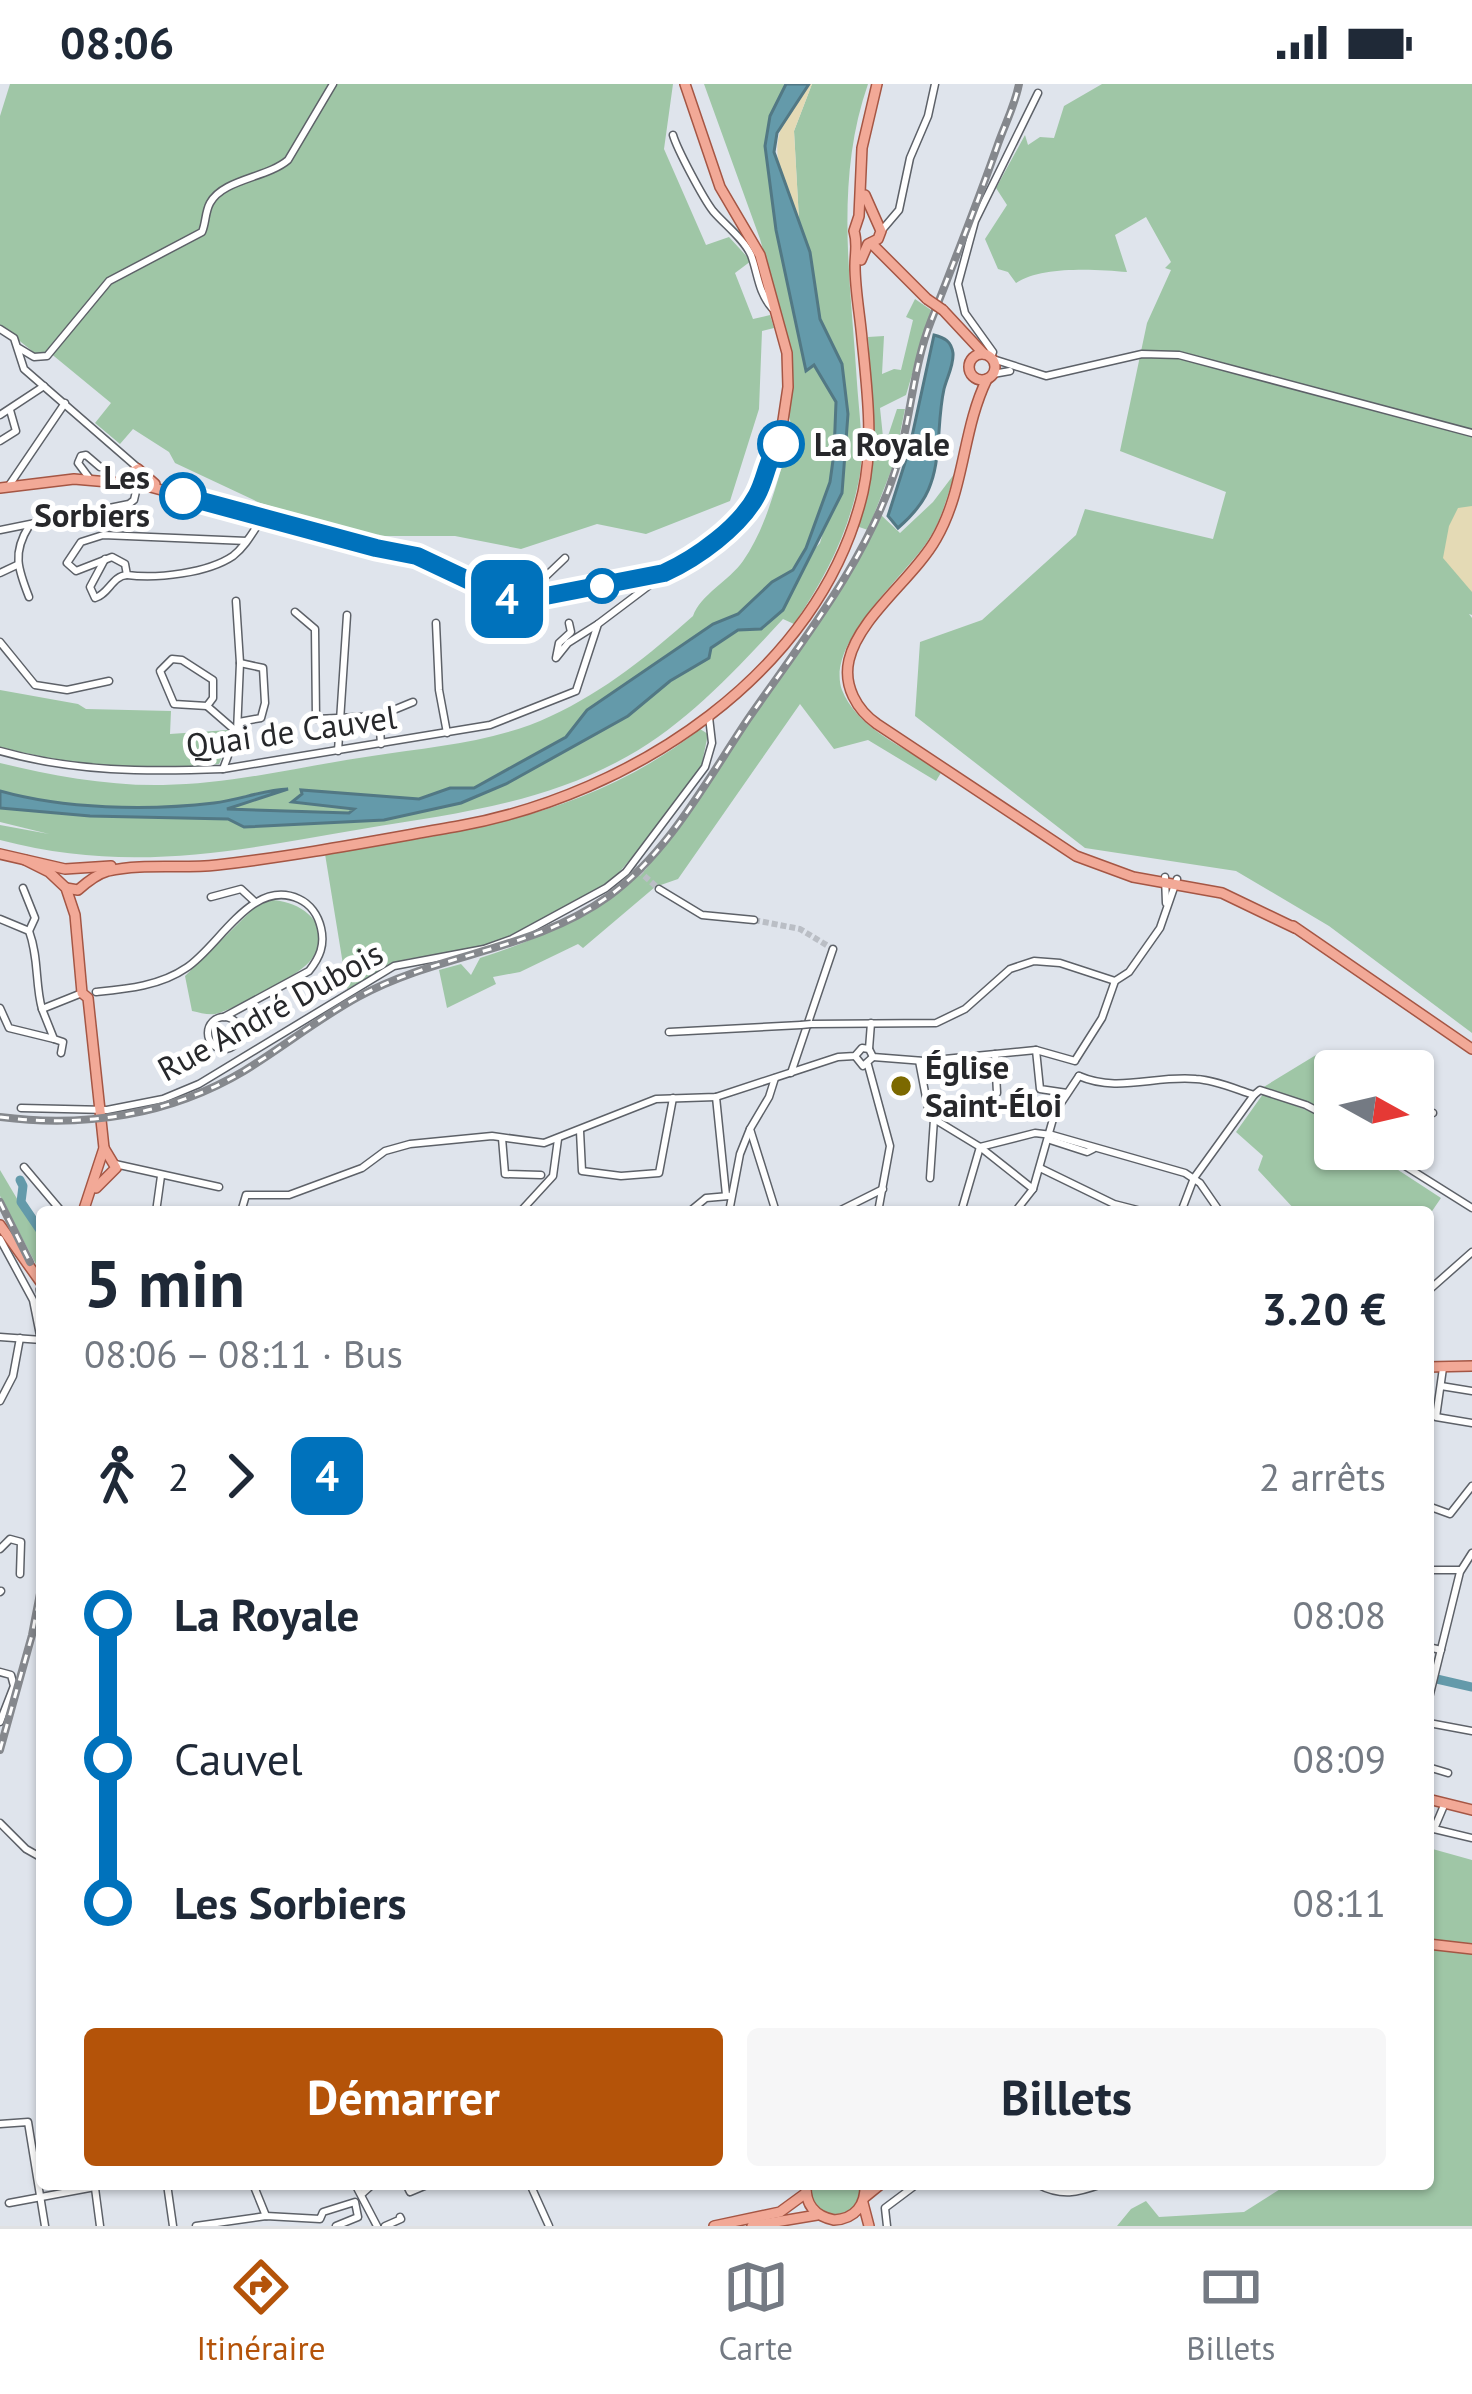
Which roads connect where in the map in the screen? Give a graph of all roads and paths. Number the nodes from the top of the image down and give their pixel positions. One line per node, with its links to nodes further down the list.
1 (333, 84): 13 (street)
2 (685, 84): 10 (main road)
3 (877, 84): 6 (main road)
4 (935, 84): 9 (street)
5 (1038, 93): 14 (street)
6 (868, 118): 8 (main road); 9 (main road)
7 (673, 135): 10 (street)
8 (856, 223): 9 (main road); 9 (main road)
9 (875, 232): 12 (main road, bridge); 57 (main road)
10 (776, 309): 40 (main road)
11 (0, 329): 13 (street)
12 (963, 332): 14 (main road); 15 (main road)
13 (19, 348): 19 (street)
14 (990, 357): 15 (main road); 16 (street); 18 (main road)
15 (972, 359): 17 (main road)
16 (1020, 371): 18 (street); 24 (street)
17 (973, 375): 18 (main road); 21 (main road)
18 (990, 376): 21 (main road)
19 (44, 386): 20 (street); 22 (street)
20 (65, 403): 29 (street); 31 (street)
21 (974, 406): 70 (main road)
22 (10, 410): 23 (street); 27 (street)
23 (0, 415)
24 (1458, 429): 25 (street); 26 (street)
25 (1472, 433)
26 (1455, 439)
27 (0, 441)
28 (100, 467): 30 (street)
29 (135, 477): 30 (main road); 32 (main road); 33 (street)
30 (90, 479): 31 (main road)
31 (4, 486)
32 (263, 517): 35 (street); 44 (main road)
33 (31, 523): 34 (street); 38 (street)
34 (0, 530)
35 (247, 541): 36 (street); 41 (street)
36 (108, 556): 41 (street); 41 (street)
37 (566, 558): 44 (street)
38 (16, 565): 39 (street); 42 (street)
39 (0, 573)
40 (664, 573): 44 (main road); 49 (street)
41 (127, 575)
42 (28, 597)
43 (236, 601): 51 (street)
44 (520, 601)
45 (295, 612): 56 (street)
46 (347, 615): 56 (street)
47 (436, 623): 60 (street, Quai de Cauvel)
48 (568, 623): 49 (street)
49 (598, 624): 60 (street, Quai de Cauvel)
50 (0, 642): 52 (street)
51 (240, 663): 58 (street); 58 (street)
52 (109, 681)
53 (413, 702): 55 (street)
54 (207, 706): 54 (street); 59 (street)
55 (379, 716): 56 (street); 61 (street)
56 (337, 717): 63 (street)
57 (709, 717): 67 (main road); 108 (street, Rue André Dubois)
58 (239, 722): 59 (street)
59 (237, 732): 64 (street)
60 (447, 733): 61 (street, Quai de Cauvel)
61 (380, 744): 63 (street, Quai de Cauvel)
62 (0, 751): 64 (street, Quai de Cauvel)
63 (338, 751): 64 (street, Quai de Cauvel)
64 (223, 770)
65 (0, 854): 66 (main road)
66 (25, 860): 68 (main road); 72 (main road)
67 (147, 868): 69 (main road); 73 (main road)
68 (65, 869): 69 (main road); 72 (main road)
69 (82, 870): 73 (main road)
70 (1164, 880): 71 (main road); 78 (street)
71 (1177, 882): 78 (street); 91 (main road)
72 (64, 886): 73 (main road); 84 (main road)
73 (83, 886): 84 (main road)
74 (23, 888): 81 (street)
75 (659, 889): 80 (street)
76 (211, 897): 77 (street)
77 (255, 902): 84 (street); 87 (street)
78 (1166, 908): 83 (street)
79 (0, 919): 81 (street)
80 (754, 920)
81 (29, 931): 86 (street)
82 (832, 949): 99 (street)
83 (1115, 981): 88 (street); 97 (street)
84 (88, 991): 86 (street); 108 (main road)
85 (0, 1008): 90 (street)
86 (42, 1009): 90 (street)
87 (224, 1017): 87 (street)
88 (871, 1022): 89 (street, bridge); 96 (street)
89 (669, 1032)
90 (54, 1039): 93 (street)
91 (1472, 1048)
92 (1036, 1050): 94 (street); 97 (street); 103 (street)
93 (61, 1053)
94 (995, 1054): 98 (street); 102 (street)
95 (856, 1056): 96 (street); 96 (street); 99 (street)
96 (870, 1057): 98 (street); 126 (street)
97 (1075, 1060): 100 (street)
98 (919, 1061): 110 (street)
99 (791, 1073): 101 (street)
100 (1079, 1076): 103 (street); 104 (street)
101 (775, 1078): 105 (street); 112 (street)
102 (997, 1093)
103 (1067, 1094): 113 (street)
104 (1254, 1095): 109 (street); 124 (street)
105 (716, 1096): 106 (street); 128 (street)
106 (673, 1098): 111 (street); 111 (street)
107 (21, 1108): 108 (street, Rue André Dubois)
108 (99, 1110): 117 (main road)
109 (1314, 1111)
110 (934, 1119): 116 (street); 123 (street)
111 (580, 1129): 115 (street)
112 (750, 1129): 128 (street); 136 (street)
113 (1048, 1136): 116 (street); 119 (street); 124 (street)
114 (502, 1138): 115 (street); 121 (street); 132 (street)
115 (559, 1138): 133 (street)
116 (980, 1148): 127 (street); 139 (street)
117 (110, 1165): 122 (street); 130 (main road)
118 (25, 1167): 129 (street)
119 (1040, 1168): 127 (street); 141 (street)
120 (1413, 1170): 144 (street)
121 (541, 1175)
122 (161, 1176): 125 (street); 131 (street)
123 (929, 1178)
124 (1194, 1178): 142 (street); 143 (street)
125 (219, 1187)
126 (883, 1189): 137 (street); 138 (street)
127 (1033, 1189): 140 (street)
128 (729, 1196): 134 (street); 135 (street)
129 (57, 1206)
130 (89, 1206)
131 (157, 1206)
132 (243, 1206)
133 (525, 1206)
134 (696, 1206)
135 (729, 1206)
136 (774, 1206)
137 (849, 1206)
138 (879, 1206)
139 (963, 1206)
140 (1020, 1206)
141 (1122, 1206)
142 (1183, 1206)
143 (1215, 1206)
144 (1472, 1208)
145 (0, 1225): 148 (main road)
146 (0, 1239): 150 (street)
147 (1472, 1252): 149 (street)
148 (36, 1276)
149 (1434, 1286)
150 (36, 1322): 152 (street)
151 (0, 1337): 152 (street)
152 (24, 1339): 153 (street); 159 (street)
153 (36, 1340)
154 (1434, 1366): 155 (main road)
155 (1443, 1366): 156 (main road); 157 (street)
156 (1472, 1366)
157 (1441, 1386): 158 (street); 160 (street)
158 (1472, 1390)
159 (0, 1401)
160 (1472, 1423)
161 (1472, 1486): 162 (street)
162 (1434, 1508)
163 (0, 1550): 167 (street)
164 (1472, 1553): 166 (street)
165 (1434, 1570): 166 (street)
166 (1461, 1570): 169 (street)
167 (20, 1574)
168 (1434, 1648): 169 (street)
169 (1441, 1650): 171 (street)
170 (0, 1672): 172 (street)
171 (1434, 1676)
172 (0, 1722)
173 (1434, 1725): 174 (street)
174 (1472, 1731)
175 (1434, 1769): 176 (street)
176 (1448, 1773)
177 (1434, 1800): 178 (main road)
178 (1444, 1803): 179 (main road); 181 (street)
179 (1472, 1810)
180 (0, 1823): 182 (street)
181 (1472, 1838)
182 (36, 1855)
183 (1434, 1945): 184 (main road)
184 (1472, 1949)
185 (0, 2123): 186 (street)
186 (36, 2169)
187 (40, 2190): 201 (street)
188 (76, 2190): 201 (street)
189 (95, 2190): 210 (street)
190 (168, 2190): 211 (street)
191 (255, 2190): 205 (street)
192 (360, 2190): 200 (street)
193 (367, 2190): 200 (street)
194 (533, 2190): 215 (street)
195 (805, 2190): 216 (main road)
196 (806, 2190): 204 (main road)
197 (865, 2190): 202 (main road)
198 (874, 2190): 202 (main road)
199 (909, 2190): 219 (street)
200 (363, 2193): 214 (street)
201 (41, 2198): 203 (street); 209 (street)
202 (864, 2200): 208 (main road); 218 (main road)
203 (9, 2203)
204 (819, 2215): 208 (main road); 217 (main road)
205 (266, 2216): 207 (street); 212 (street)
206 (400, 2216): 214 (street)
207 (322, 2223): 213 (street)
208 (846, 2223)
209 (45, 2226)
210 (100, 2226)
211 (173, 2226)
212 (196, 2226)
213 (336, 2226)
214 (381, 2226)
215 (549, 2226)
216 (714, 2226)
217 (752, 2226)
218 (868, 2226)
219 (886, 2226)

